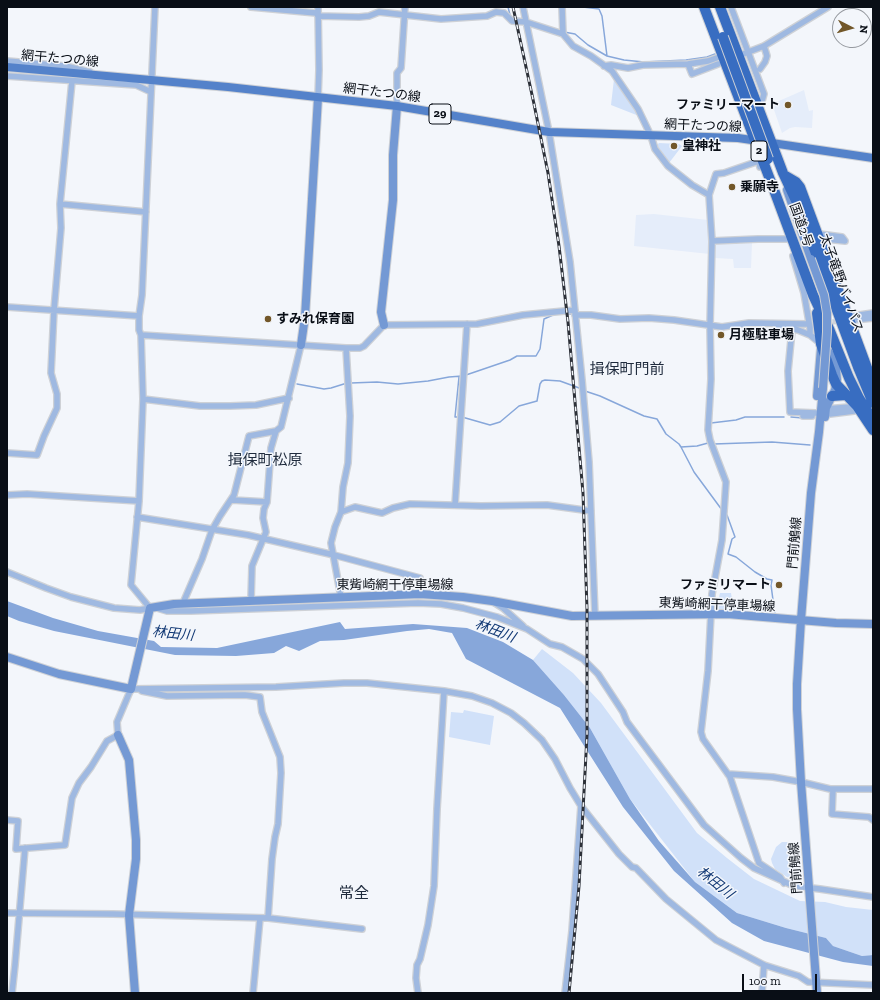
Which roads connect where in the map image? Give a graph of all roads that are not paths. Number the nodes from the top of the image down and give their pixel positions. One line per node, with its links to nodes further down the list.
1 (155, 7): 28 (street)
2 (251, 7): 13 (street)
3 (318, 7): 13 (street)
4 (405, 7): 14 (street)
5 (523, 7): 15 (street)
6 (562, 7): 16 (street)
7 (700, 7): 20 (street)
8 (704, 7): 20 (highway, 国道2号 / 2)
9 (712, 7): 62 (highway, 2, bridge)
10 (720, 7): 19 (highway, 2)
11 (731, 7): 18 (street)
12 (828, 7): 17 (street)
13 (318, 16): 14 (street); 31 (street)
14 (405, 16): 15 (street); 32 (street)
15 (526, 22): 16 (street); 34 (street)
16 (563, 32): 24 (street)
17 (764, 46): 18 (street); 25 (street)
18 (748, 52): 19 (street); 33 (street)
19 (738, 56): 33 (highway, 2)
20 (720, 59): 22 (street); 22 (street); 36 (highway, 国道2号 / 2)
21 (7, 61): 26 (street)
22 (688, 64): 24 (street)
23 (7, 66): 26 (main road, 網干たつの線 / 29)
24 (604, 66): 35 (street)
25 (760, 69)
26 (104, 75): 28 (main road, 網干たつの線 / 29)
27 (7, 76): 29 (street)
28 (152, 80): 30 (street); 31 (main road, 網干たつの線 / 29)
29 (72, 81): 30 (street); 42 (street)
30 (151, 92): 43 (street)
31 (318, 98): 32 (main road, 網干たつの線 / 29); 66 (main road)
32 (397, 106): 34 (main road, 網干たつの線 / 29); 58 (main road)
33 (757, 106): 37 (highway, 2)
34 (549, 132): 35 (main road, 網干たつの線 / 29); 50 (street)
35 (651, 136): 36 (main road, 網干たつの線 / 29); 41 (street)
36 (755, 140): 37 (main road, 網干たつの線 / 29); 40 (highway, 国道2号 / 2)
37 (771, 142): 38 (main road, 網干たつの線 / 29); 39 (highway, 2)
38 (873, 158)
39 (783, 173): 53 (highway, 太子竜野バイパス / 2); 84 (main road, 門前鵤線, bridge)
40 (772, 192): 41 (street); 44 (highway, 国道2号 / 2)
41 (709, 195): 45 (street)
42 (60, 204): 43 (street); 49 (street)
43 (146, 212): 52 (street)
44 (788, 238): 45 (street); 46 (highway, 国道2号 / 2)
45 (712, 241): 59 (street)
46 (797, 261): 47 (highway, 国道2号 / 2); 64 (street)
47 (812, 295): 60 (highway); 62 (highway, 太子竜野バイパス / 2)
48 (7, 307): 49 (street)
49 (54, 310): 52 (street); 83 (street)
50 (575, 313): 55 (street); 59 (street); 91 (street)
51 (873, 313): 53 (street)
52 (139, 316): 63 (street)
53 (847, 318): 54 (street); 68 (highway, 太子竜野バイパス / 2); 70 (highway)
54 (873, 318)
55 (466, 324): 58 (street); 90 (street)
56 (771, 324): 57 (street); 59 (street); 61 (street)
57 (807, 324)
58 (384, 325): 67 (street)
59 (710, 326): 104 (street)
60 (819, 328): 64 (street); 65 (highway)
61 (792, 330): 64 (street); 79 (street)
62 (830, 331): 80 (highway, 太子竜野バイパス / 2)
63 (141, 335): 66 (street); 74 (street)
64 (810, 335): 65 (street)
65 (821, 344): 69 (highway); 79 (main road)
66 (301, 345): 67 (street); 75 (street)
67 (346, 348): 92 (street)
68 (858, 367): 71 (highway); 76 (highway, 太子竜野バイパス / 2)
69 (836, 384): 72 (main road); 73 (highway)
70 (873, 384)
71 (873, 392)
72 (832, 396): 73 (highway); 77 (main road)
73 (846, 396): 81 (highway)
74 (142, 398): 75 (street); 88 (street)
75 (288, 398): 82 (street)
76 (873, 403)
77 (828, 411): 78 (street); 85 (main road)
78 (854, 411)
79 (814, 415): 84 (main road)
80 (873, 420)
81 (873, 430)
82 (276, 431): 87 (street); 89 (street)
83 (7, 453)
84 (813, 474): 85 (main road, 門前鵤線)
85 (811, 493): 106 (main road, 門前鵤線)
86 (7, 494): 88 (street)
87 (232, 500): 89 (street); 94 (street)
88 (139, 501): 93 (street)
89 (267, 502): 95 (street)
90 (455, 505): 91 (street); 92 (street)
91 (591, 511): 105 (street)
92 (341, 512): 96 (street)
93 (137, 518): 94 (street); 103 (street)
94 (212, 530): 95 (street); 102 (street)
95 (264, 539): 96 (street); 100 (street)
96 (334, 555): 98 (street); 99 (street)
97 (7, 572): 103 (street)
98 (420, 594): 99 (main road, 東觜崎網干停車場線); 101 (main road, 東觜崎網干停車場線)
99 (341, 597): 100 (main road, 東觜崎網干停車場線)
100 (251, 600): 102 (main road, 東觜崎網干停車場線)
101 (492, 601): 105 (main road, 東觜崎網干停車場線); 108 (street)
102 (183, 603): 103 (main road, 東觜崎網干停車場線)
103 (152, 608): 108 (street); 110 (main road)
104 (710, 614): 105 (main road, 東觜崎網干停車場線); 106 (main road, 東觜崎網干停車場線); 113 (street)
105 (595, 616)
106 (800, 620): 107 (main road, 東觜崎網干停車場線); 114 (main road, 門前鵤線)
107 (873, 624)
108 (527, 629): 121 (street)
109 (7, 657): 110 (main road)
110 (131, 689): 111 (street); 112 (street); 128 (street)
111 (444, 691): 117 (street); 136 (street)
112 (118, 735): 120 (street); 126 (main road)
113 (728, 774): 114 (street); 121 (street)
114 (802, 782): 115 (street); 122 (main road, 門前鵤線)
115 (833, 789): 116 (street); 119 (street)
116 (873, 789)
117 (581, 806): 130 (street); 137 (street)
118 (7, 820): 120 (street)
119 (873, 820)
120 (25, 848): 125 (street)
121 (784, 883): 122 (street)
122 (809, 890): 123 (street); 131 (main road, 門前鵤線)
123 (873, 897)
124 (7, 913): 125 (street)
125 (20, 914): 126 (street); 133 (street)
126 (129, 915): 127 (street); 134 (main road)
127 (260, 918): 128 (street); 135 (street)
128 (268, 918): 129 (street)
129 (362, 929)
130 (764, 965): 131 (street); 138 (street)
131 (816, 981): 132 (street); 139 (main road, 門前鵤線)
132 (873, 985)
133 (12, 993)
134 (135, 993)
135 (253, 993)
136 (418, 993)
137 (565, 993)
138 (762, 993)
139 (817, 993)

